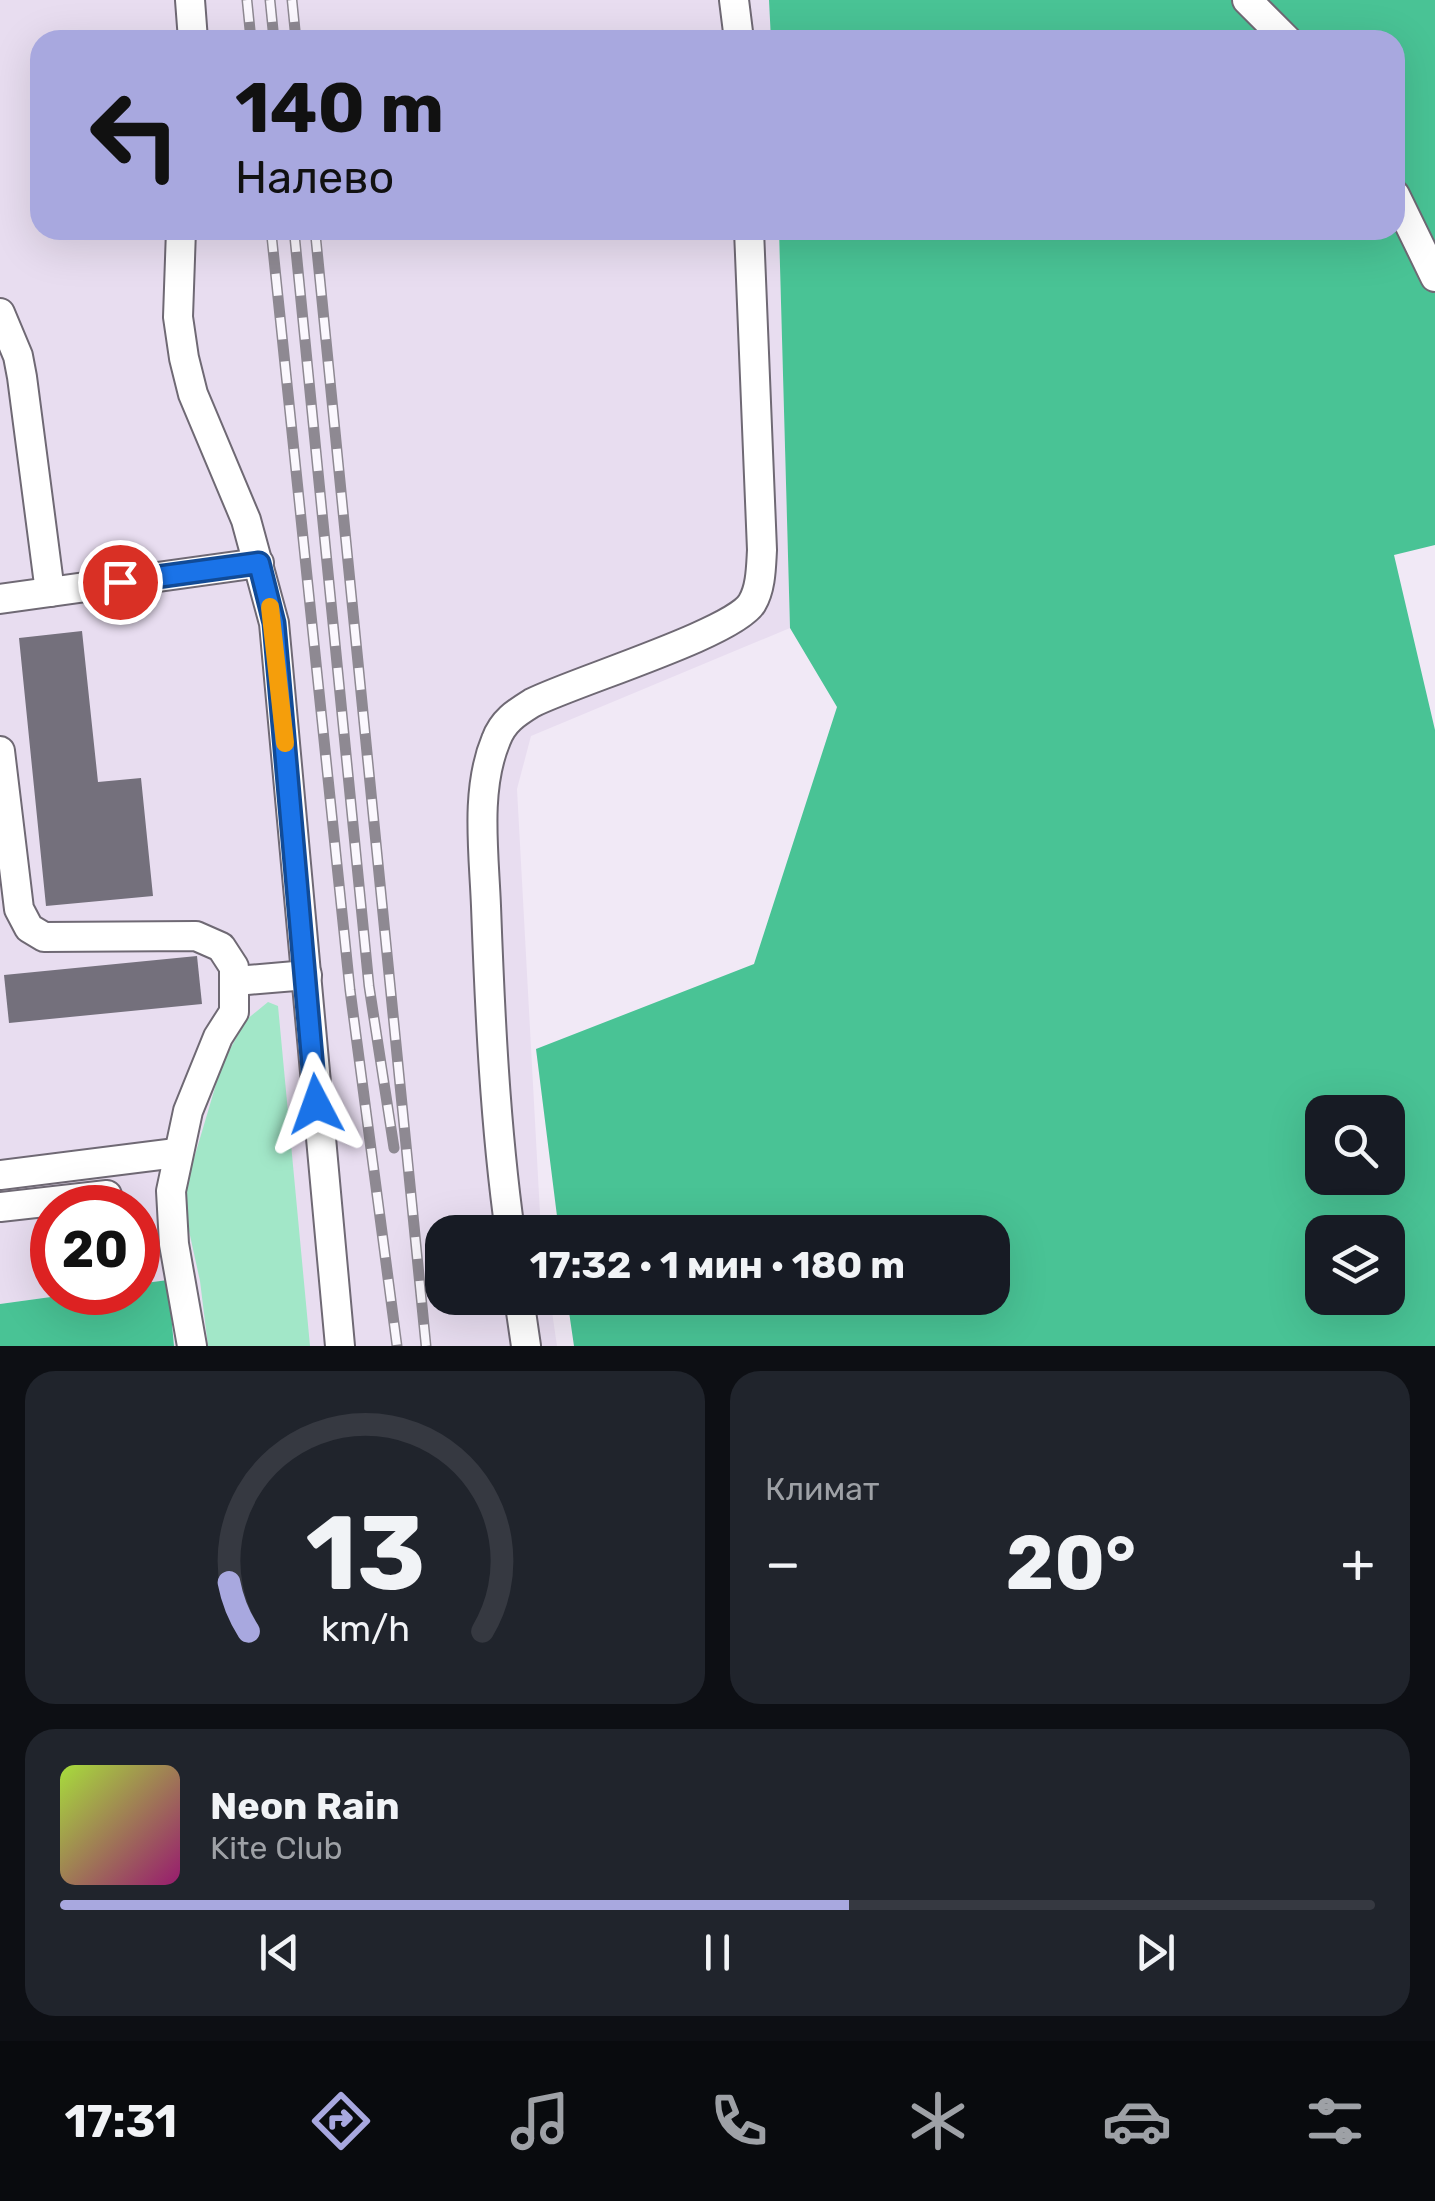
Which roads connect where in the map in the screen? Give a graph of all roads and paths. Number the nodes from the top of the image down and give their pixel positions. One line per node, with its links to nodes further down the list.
1 (190, 0): 4 (lane)
2 (734, 0): 5 (lane)
3 (1247, 0): 6 (lane)
4 (192, 30)
5 (738, 30)
6 (1278, 30)
7 (1405, 215): 10 (lane)
8 (181, 240): 12 (lane)
9 (749, 240): 22 (lane)
10 (1435, 277)
11 (0, 313): 13 (lane)
12 (259, 563): 13 (lane); 16 (lane)
13 (50, 592): 14 (lane)
14 (0, 600)
15 (0, 752): 17 (lane)
16 (307, 975): 17 (lane); 25 (lane)
17 (236, 981): 18 (lane)
18 (176, 1153): 19 (lane); 24 (lane)
19 (0, 1175)
20 (30, 1203): 21 (lane)
21 (0, 1207)
22 (508, 1215)
23 (521, 1315): 26 (lane)
24 (192, 1346)
25 (340, 1346)
26 (526, 1346)

